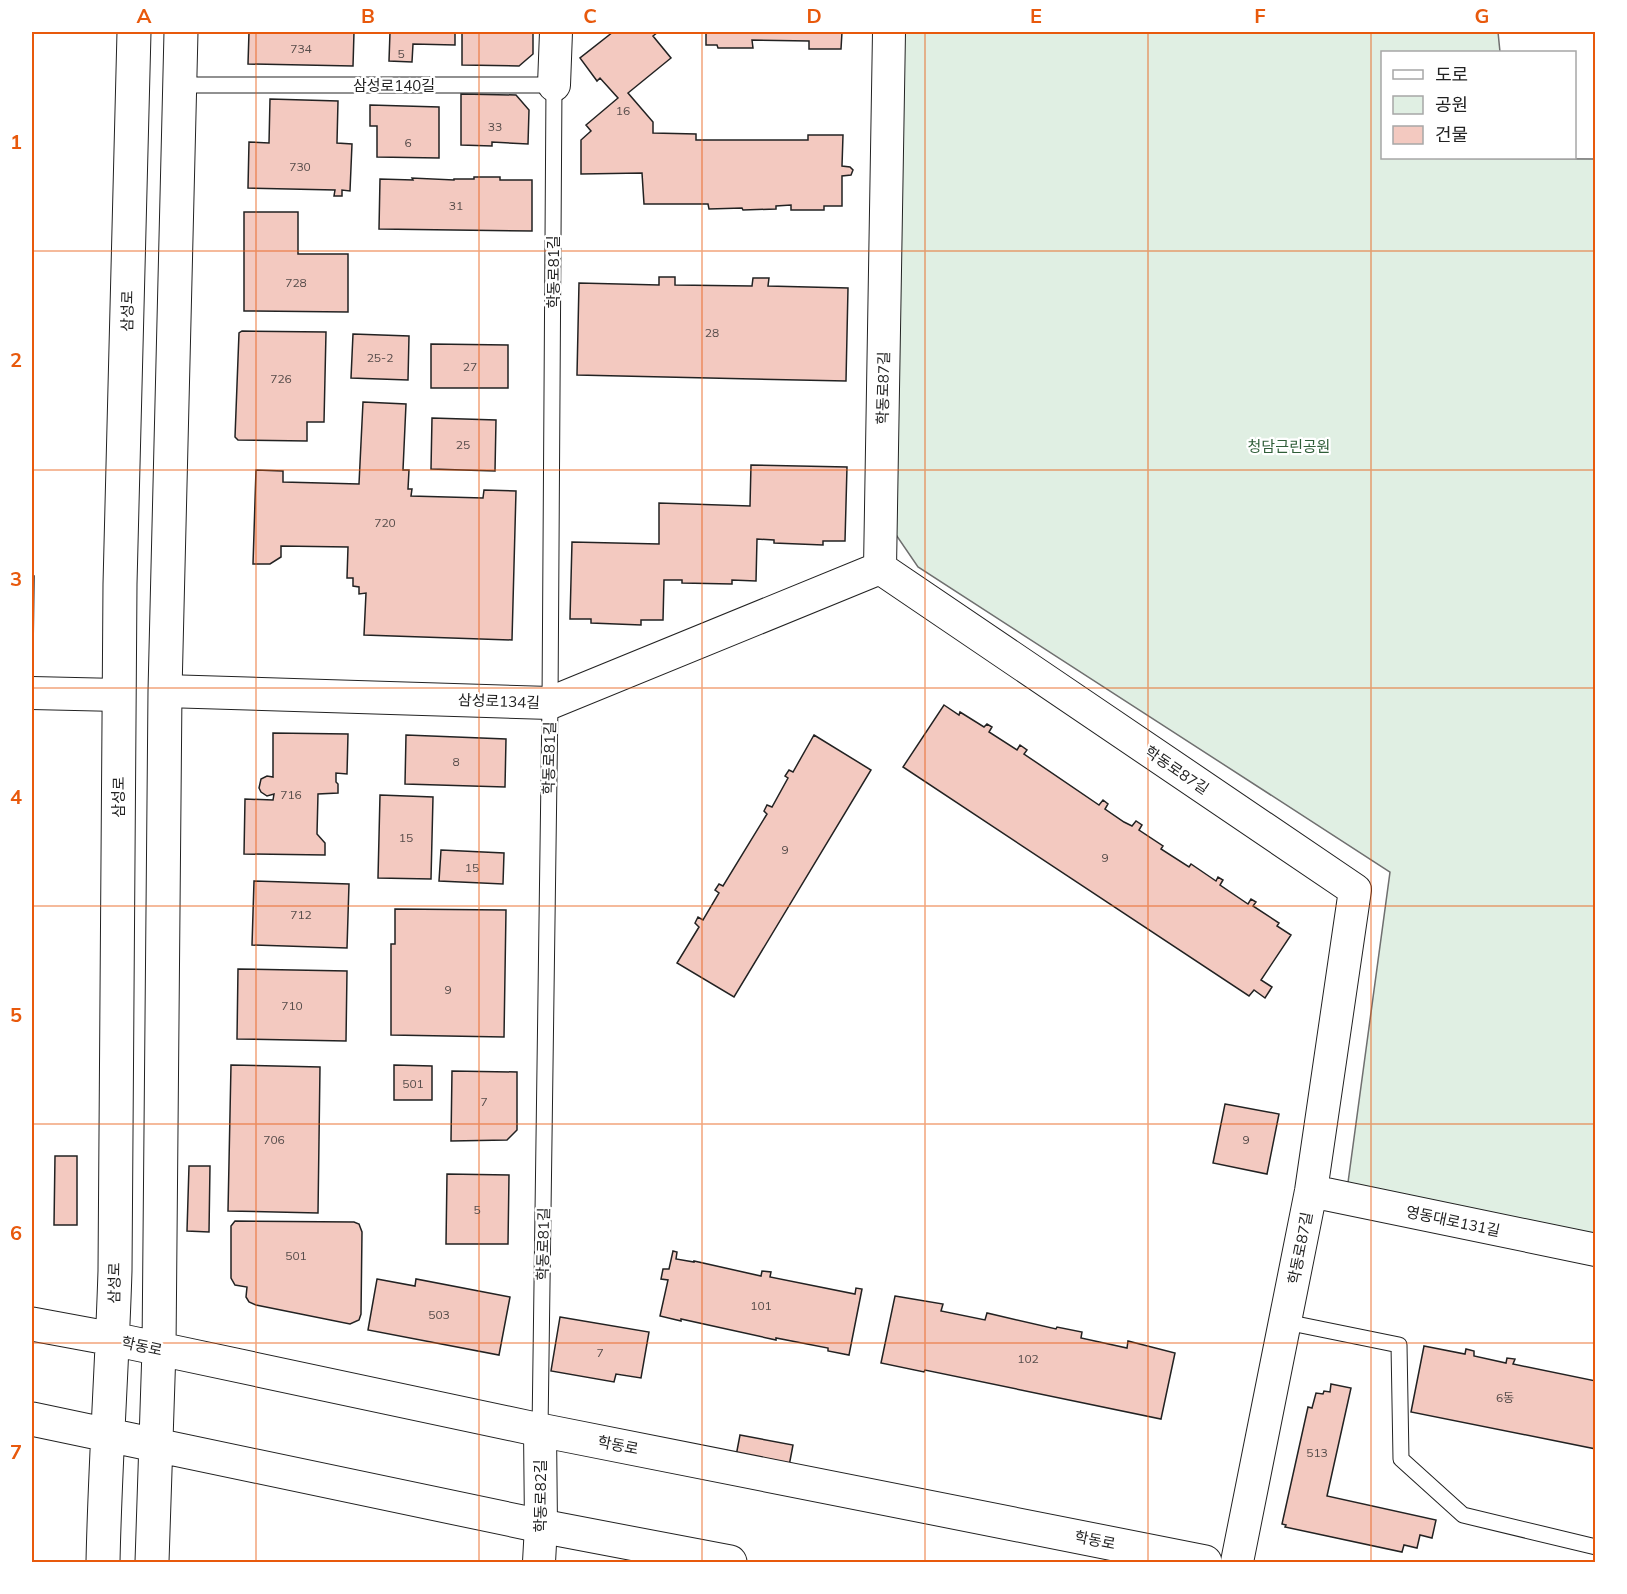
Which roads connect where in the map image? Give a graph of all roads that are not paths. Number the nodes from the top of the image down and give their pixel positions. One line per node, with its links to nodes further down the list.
1 (134, 32): 10 (main road, 삼성로)
2 (181, 32): 5 (main road)
3 (556, 32): 6 (street)
4 (889, 32): 7 (street, 학동로87길)
5 (180, 85): 6 (lane, 삼성로140길); 8 (main road)
6 (554, 86): 11 (lane, 학동로81길)
7 (880, 568): 11 (street, 삼성로134길); 12 (street, 학동로87길)
8 (165, 691): 11 (street, 삼성로134길); 17 (main road)
9 (32, 693): 10 (street)
10 (118, 695): 16 (main road, 삼성로)
11 (550, 702): 19 (lane, 학동로81길)
12 (1311, 1191): 13 (street, 영동대로131길); 14 (street, 학동로87길)
13 (1596, 1250)
14 (1286, 1322): 23 (lane); 29 (street, 학동로87길)
15 (32, 1324): 16 (main road, 학동로)
16 (113, 1339): 17 (main road, 학동로); 20 (main road, 삼성로)
17 (159, 1349): 19 (main road, 학동로); 21 (main road)
18 (32, 1419): 20 (main road)
19 (540, 1430): 22 (street, 학동로82길); 28 (main road, 학동로)
20 (107, 1436): 21 (main road); 24 (main road, 삼성로)
21 (156, 1446): 22 (main road); 25 (main road)
22 (541, 1526): 26 (street, 학동로82길); 27 (main road)
23 (1596, 1547)
24 (103, 1563)
25 (152, 1563)
26 (539, 1563)
27 (730, 1563)
28 (1205, 1563)
29 (1237, 1563)

